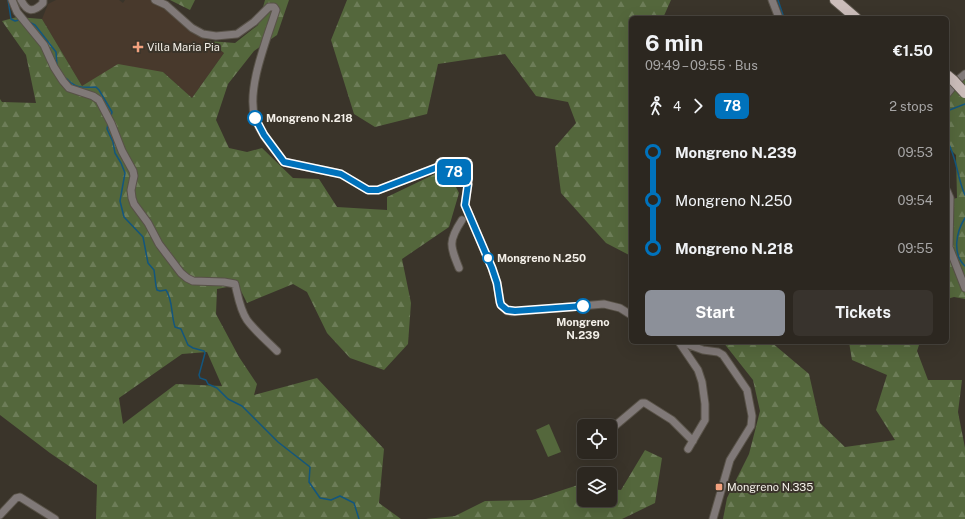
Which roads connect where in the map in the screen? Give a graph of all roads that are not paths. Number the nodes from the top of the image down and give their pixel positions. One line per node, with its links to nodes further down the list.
1 (12, 0): 22 (street)
2 (21, 0): 3 (street)
3 (43, 0)
4 (155, 0): 14 (street)
5 (772, 0): 7 (street)
6 (835, 0): 8 (main road)
7 (778, 16)
8 (854, 16)
9 (965, 74): 11 (street)
10 (949, 77): 12 (main road, bridge)
11 (949, 88)
12 (965, 92)
13 (949, 196): 15 (street)
14 (468, 210): 17 (street); 19 (street)
15 (949, 247)
16 (949, 247): 18 (street)
17 (459, 268)
18 (965, 288)
19 (629, 314)
20 (681, 344): 24 (street)
21 (686, 344): 28 (street)
22 (277, 351)
23 (617, 424): 24 (street)
24 (693, 441): 25 (street)
25 (688, 448)
26 (0, 515): 27 (street)
27 (55, 519)
28 (713, 519)

